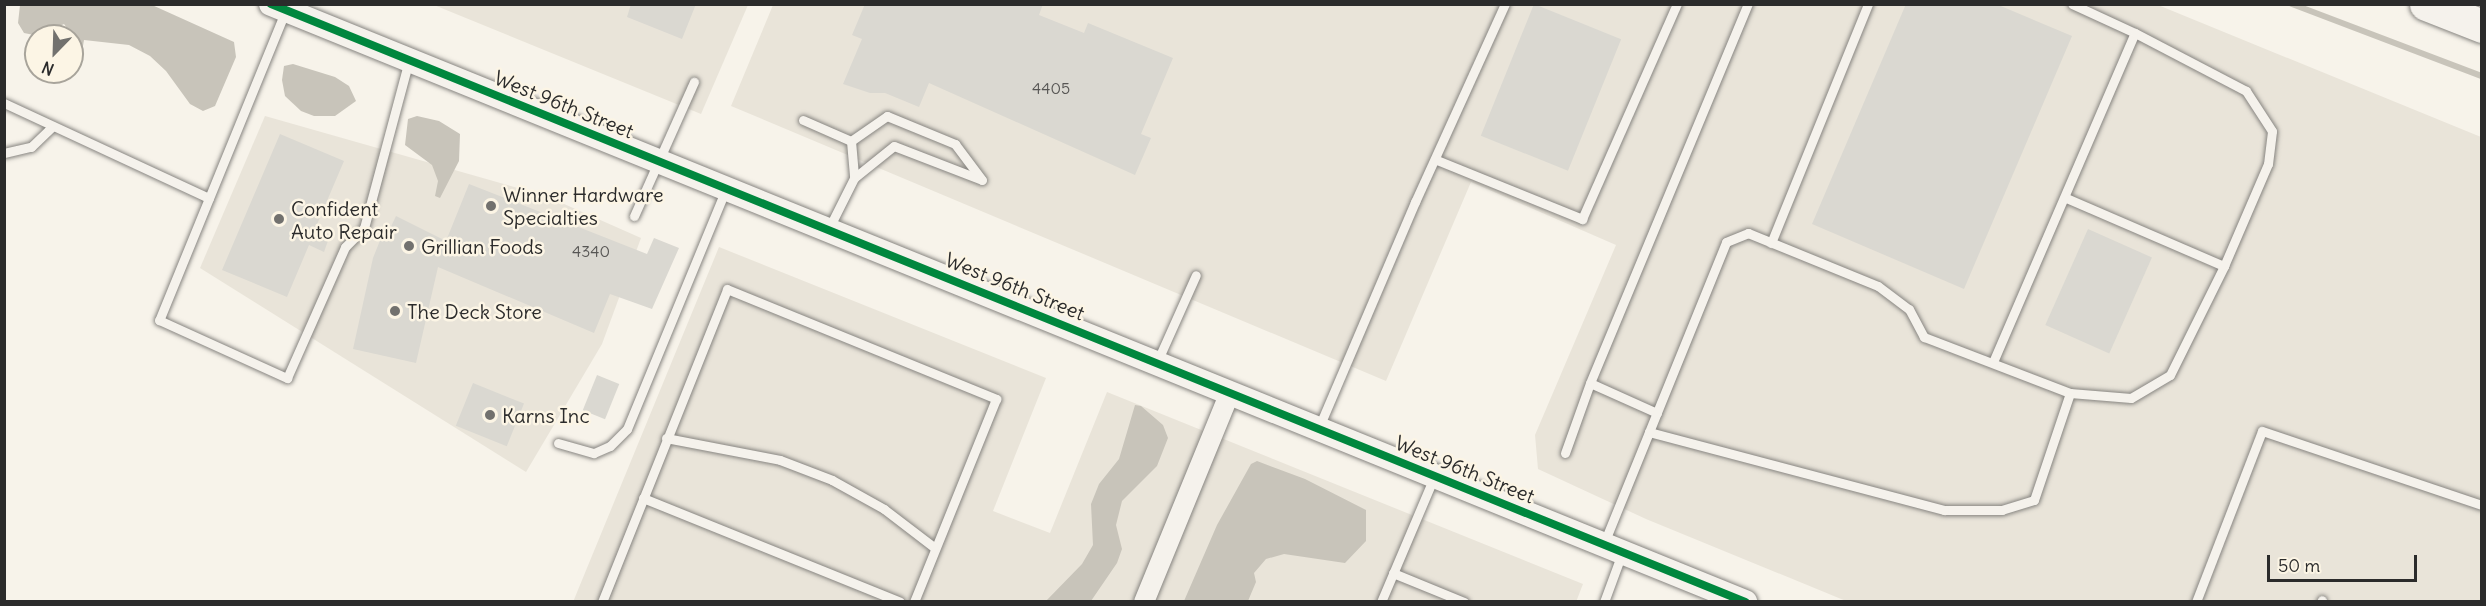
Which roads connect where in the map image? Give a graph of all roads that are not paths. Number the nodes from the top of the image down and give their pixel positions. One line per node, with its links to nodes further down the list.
1 (1505, 4): 18 (lane)
2 (1677, 4): 18 (lane)
3 (1748, 4): 30 (lane)
4 (1868, 4): 25 (lane)
5 (2072, 4): 9 (lane)
6 (2426, 4): 8 (highway)
7 (282, 7): 10 (street, West 96th Street); 21 (lane)
8 (2481, 27)
9 (2135, 33): 22 (lane); 26 (lane)
10 (409, 60): 17 (street, West 96th Street); 21 (lane)
11 (694, 82): 17 (lane)
12 (4, 103): 14 (lane)
13 (803, 120): 15 (lane)
14 (53, 126): 16 (lane); 21 (lane)
15 (851, 141): 19 (lane); 19 (lane)
16 (4, 153)
17 (658, 159): 20 (street, West 96th Street); 23 (lane)
18 (1437, 160): 34 (lane)
19 (854, 178): 24 (lane)
20 (727, 187): 24 (street, West 96th Street); 37 (lane)
21 (209, 198)
22 (2066, 198): 26 (lane); 29 (lane)
23 (634, 216)
24 (829, 228): 28 (street, West 96th Street)
25 (1771, 243): 29 (lane); 33 (lane)
26 (2224, 266): 32 (lane)
27 (1196, 275): 28 (lane)
28 (1157, 362): 31 (street, West 96th Street)
29 (1993, 362): 32 (lane)
30 (1590, 383): 33 (lane); 38 (lane)
31 (1230, 392): 34 (street, West 96th Street); 49 (street)
32 (2070, 393): 35 (lane)
33 (1657, 412): 35 (lane)
34 (1319, 427): 39 (street, West 96th Street)
35 (1649, 432): 42 (lane)
36 (666, 438): 40 (lane); 43 (lane); 43 (lane)
37 (558, 443)
38 (1565, 453)
39 (1435, 474): 42 (street, West 96th Street); 44 (lane)
40 (643, 498): 46 (lane); 47 (lane)
41 (2481, 505): 53 (lane)
42 (1613, 547): 45 (street, West 96th Street); 52 (lane)
43 (935, 548): 48 (lane)
44 (1393, 573): 50 (lane); 51 (lane)
45 (1736, 600)
46 (602, 602)
47 (900, 602)
48 (914, 602)
49 (1144, 602)
50 (1381, 602)
51 (1464, 602)
52 (1604, 602)
53 (2196, 602)

